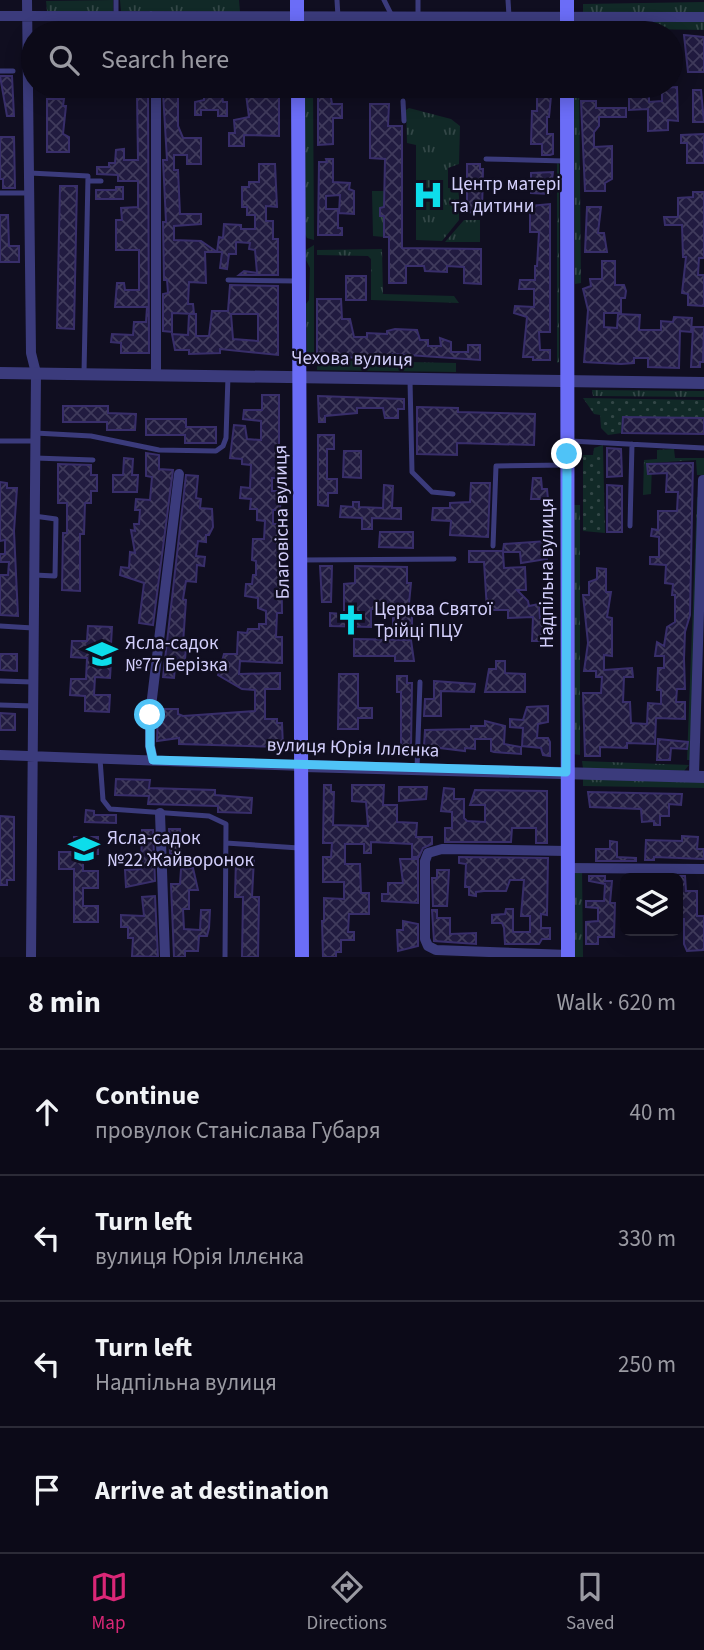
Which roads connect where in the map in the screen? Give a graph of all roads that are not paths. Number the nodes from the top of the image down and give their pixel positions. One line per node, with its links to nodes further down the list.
1 (27, 0): 10 (street)
2 (116, 0): 11 (lane)
3 (297, 0): 17 (main road)
4 (337, 0): 18 (lane)
5 (384, 0): 13 (lane)
6 (418, 0): 14 (lane)
7 (508, 0): 15 (lane)
8 (567, 0): 16 (main road)
9 (0, 16): 10 (street)
10 (27, 16): 11 (street); 20 (street)
11 (116, 16): 12 (street)
12 (151, 16): 17 (street); 21 (street)
13 (392, 16): 14 (street); 18 (street)
14 (418, 16): 15 (street)
15 (509, 16): 16 (street)
16 (567, 16): 19 (street); 23 (main road)
17 (297, 17): 18 (street); 22 (main road)
18 (338, 17)
19 (704, 17)
20 (27, 21)
21 (152, 21)
22 (297, 21)
23 (567, 21)
24 (0, 71): 25 (lane)
25 (13, 71)
26 (29, 98): 34 (street)
27 (156, 98): 44 (street)
28 (298, 98): 40 (main road, Благовісна вулиця)
29 (567, 98): 33 (main road, Надпільна вулиця)
30 (404, 101): 31 (lane)
31 (404, 121)
32 (486, 159): 33 (lane)
33 (567, 162): 48 (main road, Надпільна вулиця)
34 (30, 173): 35 (lane); 38 (street)
35 (88, 181): 36 (lane); 43 (lane)
36 (101, 181)
37 (0, 193): 38 (lane)
38 (30, 193): 42 (street)
39 (228, 280): 40 (lane)
40 (299, 281): 46 (main road, Благовісна вулиця)
41 (0, 373): 42 (street, Чехова вулиця)
42 (36, 373): 43 (street, Чехова вулиця); 50 (street)
43 (84, 373): 44 (street, Чехова вулиця)
44 (156, 376): 45 (street, Чехова вулиця)
45 (228, 376): 46 (street, Чехова вулиця); 50 (lane)
46 (300, 378): 47 (street, Чехова вулиця); 66 (main road, Благовісна вулиця)
47 (410, 380): 48 (street, Чехова вулиця); 60 (lane)
48 (567, 382): 49 (street, Чехова вулиця); 52 (main road, Надпільна вулиця)
49 (704, 383)
50 (35, 437): 51 (lane); 55 (street)
51 (0, 441)
52 (567, 441): 53 (lane); 57 (main road, Надпільна вулиця)
53 (632, 444): 54 (lane); 62 (lane)
54 (704, 448)
55 (35, 458): 56 (lane); 61 (street)
56 (93, 460)
57 (567, 465): 64 (lane); 85 (main road, Надпільна вулиця)
58 (179, 474): 82 (street)
59 (703, 480): 63 (street)
60 (453, 494)
61 (34, 516): 67 (street); 67 (lane)
62 (629, 526)
63 (703, 530): 68 (street)
64 (493, 546)
65 (454, 559): 66 (lane)
66 (302, 561): 83 (main road, Благовісна вулиця)
67 (34, 575): 71 (street)
68 (702, 575): 69 (street)
69 (701, 622): 75 (street)
70 (0, 626): 71 (lane)
71 (33, 628): 73 (street)
72 (0, 681): 73 (lane)
73 (33, 682): 77 (street)
74 (420, 682): 84 (lane)
75 (700, 696): 78 (street)
76 (0, 705): 77 (lane)
77 (33, 706): 80 (street)
78 (699, 734): 86 (street)
79 (0, 755): 80 (street, вулиця Юрія Іллєнка)
80 (32, 756): 81 (street, вулиця Юрія Іллєнка); 94 (street)
81 (100, 759): 82 (street, вулиця Юрія Іллєнка); 87 (lane)
82 (153, 760): 83 (street, вулиця Юрія Іллєнка)
83 (303, 766): 84 (street, вулиця Юрія Іллєнка); 89 (main road, Благовісна вулиця)
84 (417, 769): 85 (street, вулиця Юрія Іллєнка)
85 (566, 772): 86 (street, вулиця Юрія Іллєнка); 90 (main road, Надпільна вулиця)
86 (699, 776)
87 (160, 813): 88 (lane); 95 (street)
88 (226, 843): 89 (lane); 96 (lane)
89 (303, 848): 97 (main road, Благовісна вулиця)
90 (567, 851): 91 (main road, Надпільна вулиця); 93 (street, Надпільна вулиця)
91 (566, 868): 92 (street); 93 (main road, Надпільна вулиця)
92 (703, 869)
93 (568, 956)
94 (31, 957)
95 (166, 957)
96 (225, 957)
97 (302, 957)

